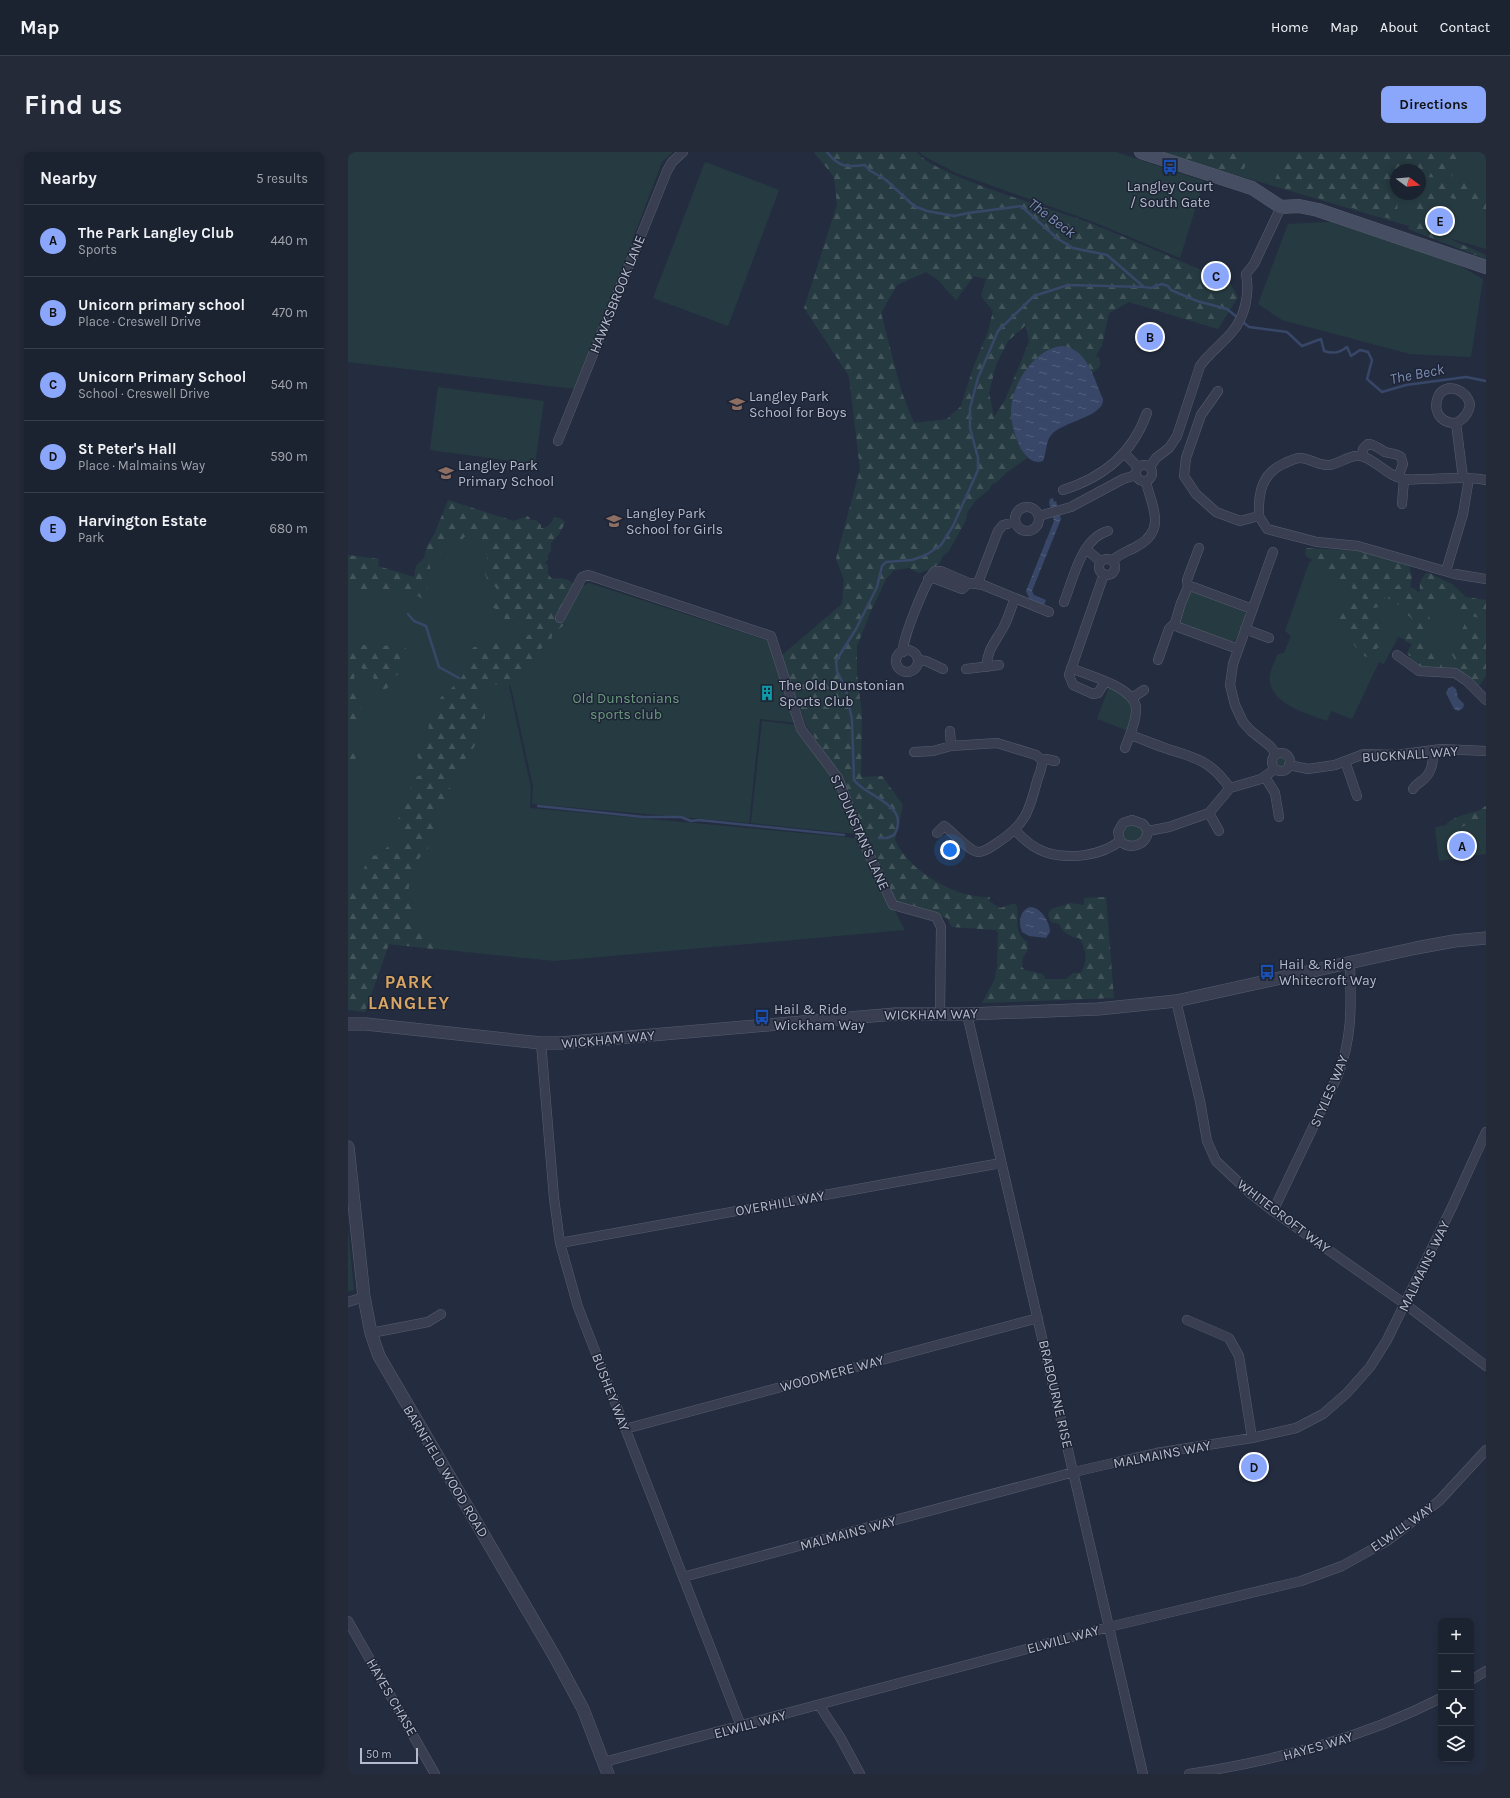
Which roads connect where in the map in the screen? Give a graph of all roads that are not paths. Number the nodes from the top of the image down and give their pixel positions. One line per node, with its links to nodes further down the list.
1 (683, 152): 8 (street, HAWKSBROOK LANE)
2 (1141, 152): 3 (main road)
3 (1281, 207): 4 (main road); 11 (street)
4 (1486, 267)
5 (1218, 391): 20 (street)
6 (1147, 414): 9 (street)
7 (1456, 423): 14 (street)
8 (558, 441)
9 (1124, 453): 12 (street); 17 (street)
10 (1362, 456): 13 (street); 13 (street); 20 (street)
11 (1150, 467): 12 (street); 16 (street)
12 (1137, 471): 16 (street); 19 (street)
13 (1401, 478): 14 (street); 18 (street)
14 (1466, 478): 15 (street); 28 (street)
15 (1486, 480)
16 (1146, 482): 27 (street)
17 (1063, 490)
18 (1402, 504)
19 (1039, 516): 21 (street); 21 (street)
20 (1259, 516): 28 (street)
21 (1015, 522): 31 (street)
22 (1108, 532): 24 (street)
23 (1199, 548): 32 (street)
24 (1086, 549): 26 (street); 34 (street)
25 (1273, 552): 35 (street)
26 (1100, 561): 27 (street); 29 (street)
27 (1112, 561): 29 (street)
28 (1446, 572): 30 (street)
29 (1104, 574): 48 (street)
30 (1486, 579)
31 (974, 583): 33 (street); 42 (street)
32 (1188, 588): 35 (street); 38 (street)
33 (1015, 598): 36 (street); 47 (street)
34 (1064, 602)
35 (1252, 609): 39 (street)
36 (1048, 612)
37 (560, 618): 84 (street, ST DUNSTAN'S LANE)
38 (1175, 623): 41 (street); 45 (street)
39 (1245, 629): 40 (street); 41 (street)
40 (1269, 638)
41 (1238, 649): 62 (street)
42 (903, 652): 44 (street); 44 (street)
43 (1397, 655): 54 (street)
44 (918, 660): 49 (street)
45 (1158, 660)
46 (998, 665): 47 (street)
47 (987, 666): 50 (street)
48 (1071, 668): 51 (street); 51 (street)
49 (943, 669)
50 (966, 669)
51 (1107, 683): 53 (street)
52 (1144, 690): 53 (street)
53 (1132, 698): 56 (street)
54 (1486, 700)
55 (950, 731): 57 (street)
56 (1130, 735): 58 (street); 69 (street)
57 (951, 746): 61 (street); 63 (street)
58 (1125, 748)
59 (1433, 750): 60 (street, BUCKNALL WAY); 65 (street, BUCKNALL WAY); 70 (street)
60 (1486, 751)
61 (914, 752)
62 (1276, 754): 66 (street); 67 (street)
63 (1042, 760): 64 (street); 76 (street)
64 (1055, 761)
65 (1345, 761): 66 (street, BUCKNALL WAY); 71 (street)
66 (1289, 765): 67 (street, BUCKNALL WAY)
67 (1274, 769): 68 (street, BUCKNALL WAY)
68 (1265, 777): 69 (street, BUCKNALL WAY); 74 (street)
69 (1230, 788): 72 (street)
70 (1413, 788)
71 (1357, 796)
72 (1209, 813): 77 (street); 78 (street)
73 (948, 817): 75 (street)
74 (1279, 817)
75 (944, 826): 76 (street); 79 (street)
76 (1015, 830): 80 (street)
77 (1148, 831): 80 (street); 80 (street)
78 (1220, 831)
79 (937, 833)
80 (1120, 841)
81 (1486, 938): 82 (street, WICKHAM WAY)
82 (1350, 963): 83 (street, WICKHAM WAY); 91 (street, STYLES WAY)
83 (1176, 1001): 85 (street, WICKHAM WAY); 91 (street, WHITECROFT WAY)
84 (940, 1014): 85 (street, WICKHAM WAY); 87 (street, WICKHAM WAY)
85 (966, 1014): 90 (street, BRABOURNE RISE)
86 (348, 1024): 87 (street, WICKHAM WAY)
87 (541, 1043): 92 (street, BUSHEY WAY)
88 (1486, 1132): 95 (street, MALMAINS WAY)
89 (348, 1147): 93 (street, BARNFIELD WOOD ROAD)
90 (1001, 1163): 92 (street, OVERHILL WAY); 97 (street, BRABOURNE RISE)
91 (1273, 1211): 95 (street, WHITECROFT WAY)
92 (560, 1243): 101 (street, BUSHEY WAY)
93 (364, 1297): 94 (street); 99 (street, BARNFIELD WOOD ROAD)
94 (348, 1302)
95 (1405, 1304): 100 (street, WHITECROFT WAY); 102 (street, MALMAINS WAY)
96 (441, 1314): 99 (street)
97 (1038, 1318): 101 (street, WOODMERE WAY); 104 (street, BRABOURNE RISE)
98 (1187, 1320): 102 (street)
99 (371, 1333): 113 (street, BARNFIELD WOOD ROAD)
100 (1486, 1366)
101 (625, 1429): 105 (street, BUSHEY WAY)
102 (1252, 1438): 104 (street, MALMAINS WAY)
103 (1486, 1450): 107 (street, ELWILL WAY)
104 (1074, 1472): 105 (street, MALMAINS WAY); 107 (street, BRABOURNE RISE)
105 (683, 1578): 112 (street, BUSHEY WAY)
106 (348, 1621): 114 (street, HAYES CHASE)
107 (1109, 1627): 111 (street, ELWILL WAY); 116 (street, BRABOURNE RISE)
108 (1486, 1671): 109 (street)
109 (1474, 1678)
110 (1438, 1699): 117 (street, HAYES WAY)
111 (819, 1706): 112 (street, ELWILL WAY); 115 (street)
112 (741, 1726): 113 (street, ELWILL WAY)
113 (606, 1768)
114 (435, 1774)
115 (860, 1774)
116 (1143, 1774)
117 (1189, 1774)

